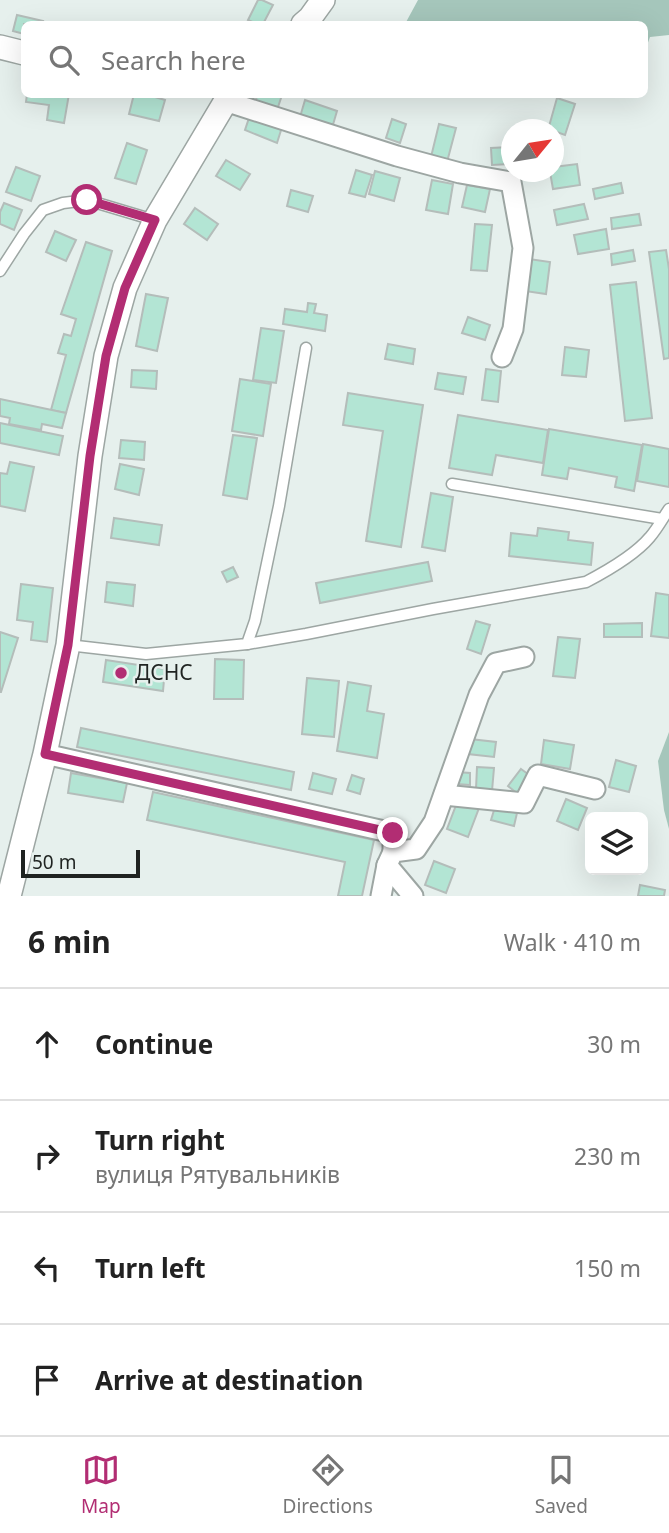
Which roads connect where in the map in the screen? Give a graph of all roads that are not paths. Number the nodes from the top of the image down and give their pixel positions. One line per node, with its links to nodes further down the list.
1 (323, 0): 2 (street)
2 (306, 21)
3 (0, 47): 4 (street)
4 (21, 52)
5 (219, 98): 7 (street)
6 (223, 98): 10 (street)
7 (155, 220): 8 (lane); 15 (street)
8 (0, 271)
9 (306, 348): 14 (lane)
10 (502, 357)
11 (452, 484): 13 (lane)
12 (669, 509): 13 (lane)
13 (662, 519): 14 (lane)
14 (247, 643): 15 (lane)
15 (68, 645): 17 (street)
16 (524, 657): 19 (street)
17 (45, 754): 20 (street); 21 (street)
18 (595, 789): 19 (street)
19 (444, 794): 20 (street)
20 (390, 858): 22 (street); 23 (street)
21 (9, 896)
22 (381, 896)
23 (413, 896)

